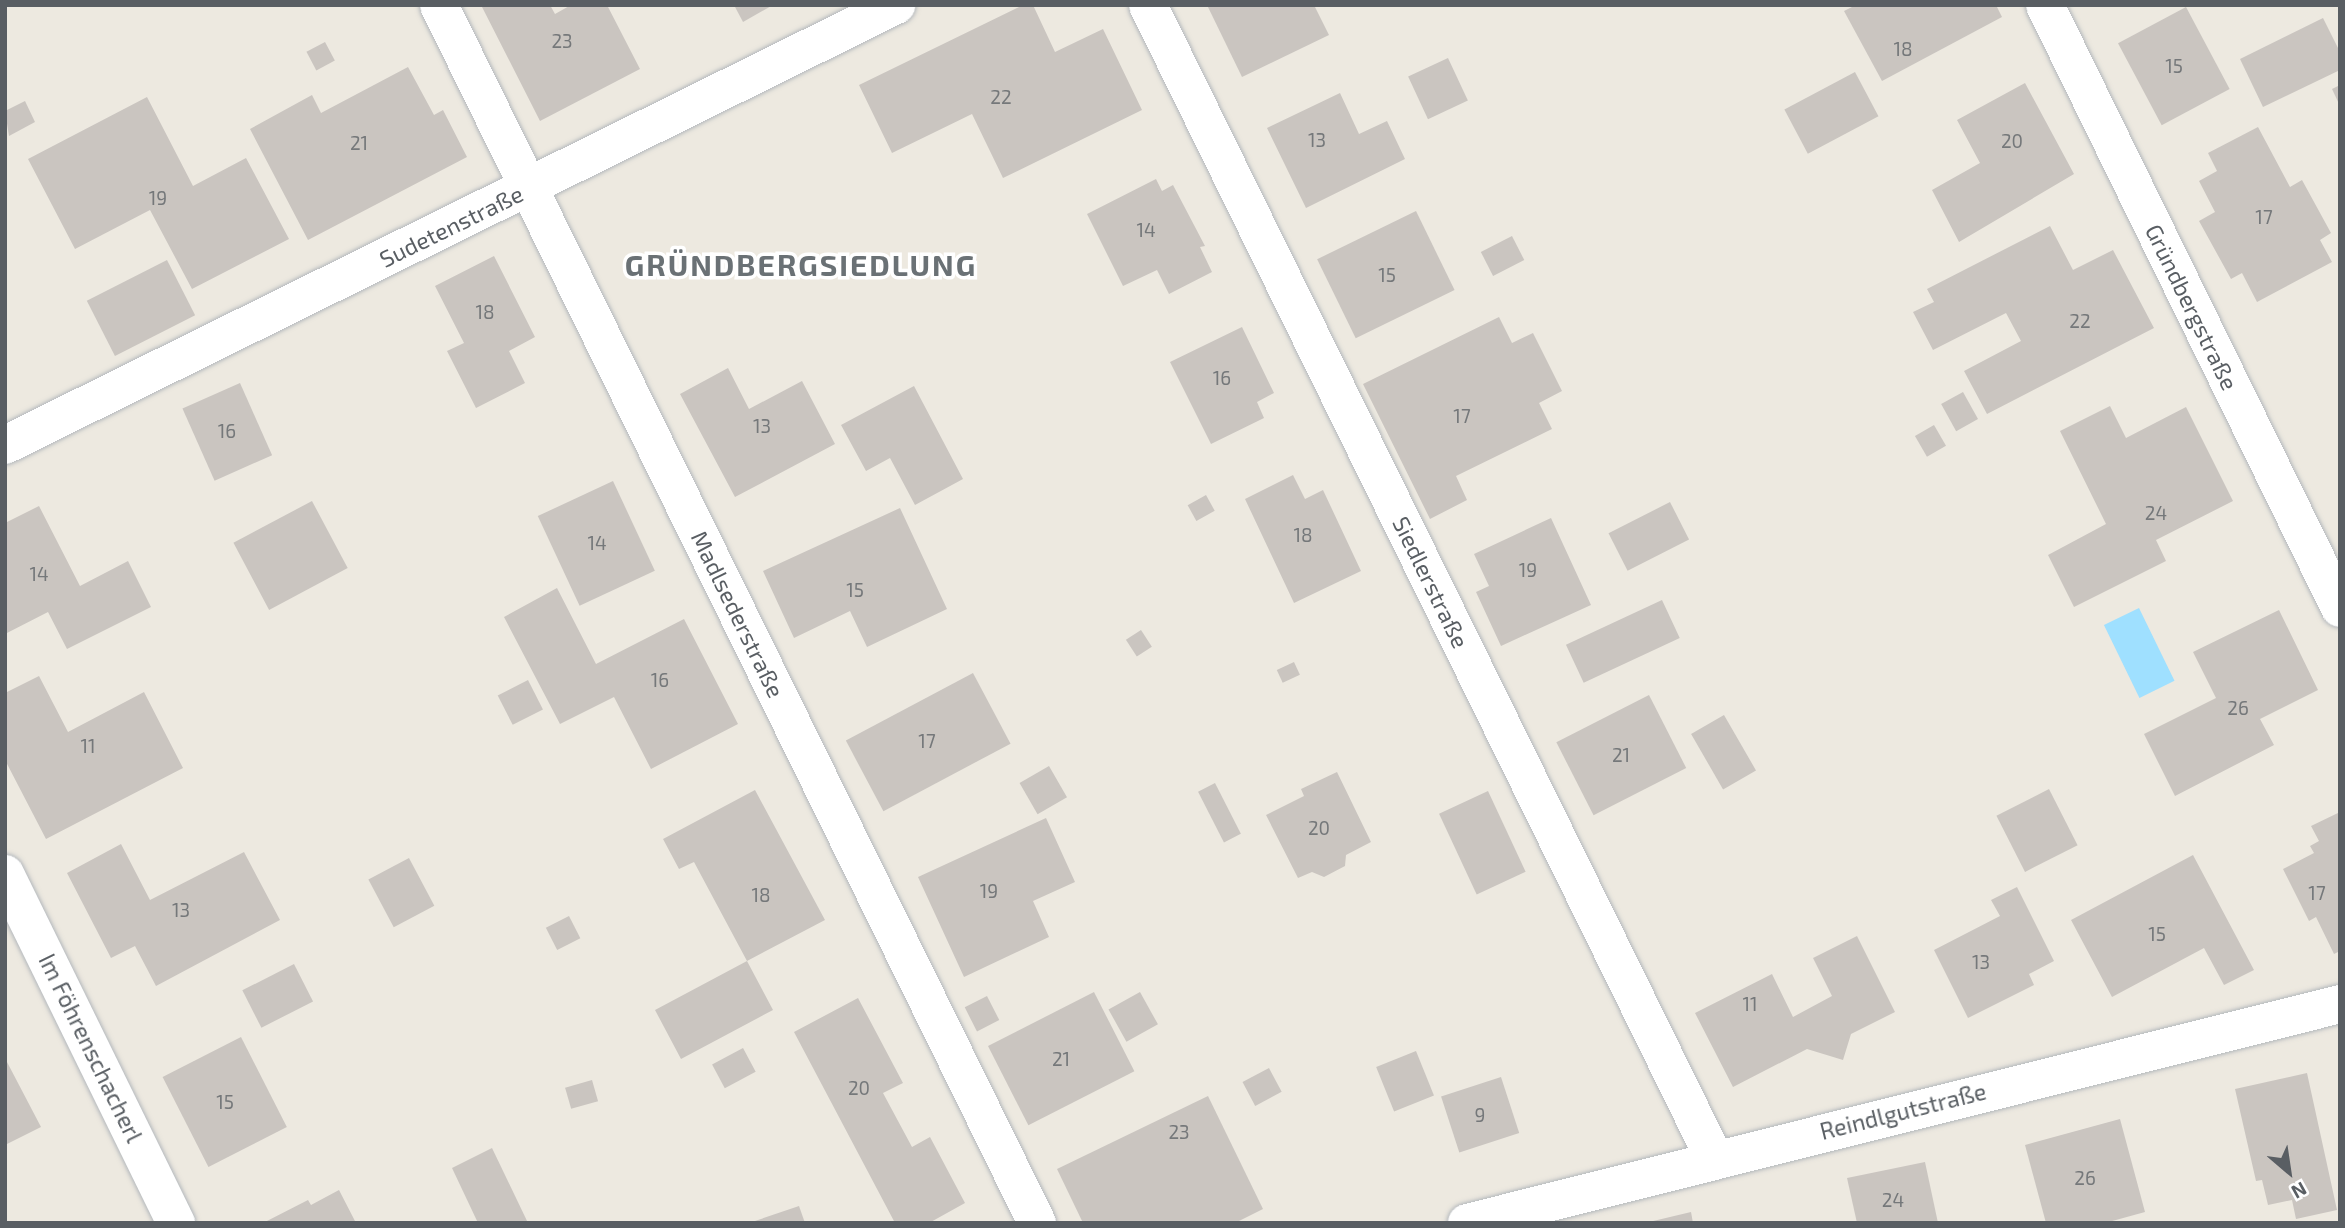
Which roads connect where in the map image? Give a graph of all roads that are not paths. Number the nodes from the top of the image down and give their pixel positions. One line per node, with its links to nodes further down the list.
1 (439, 5): 5 (street, Madlsederstraße)
2 (896, 5): 5 (street, Sudetenstraße)
3 (1147, 5): 10 (street, Siedlerstraße)
4 (2045, 5): 7 (street, Gründbergstraße)
5 (528, 188): 6 (street, Sudetenstraße); 12 (street, Madlsederstraße)
6 (5, 445)
7 (2340, 608)
8 (5, 874): 11 (street, Im Föhrenschacherl)
9 (2340, 1003): 10 (street, Reindlgutstraße)
10 (1714, 1158): 13 (street, Reindlgutstraße)
11 (176, 1223)
12 (1037, 1223)
13 (1466, 1223)

